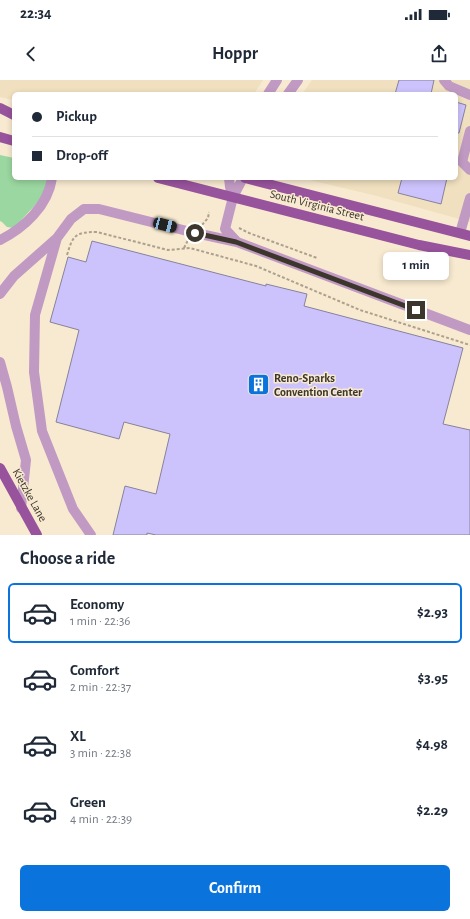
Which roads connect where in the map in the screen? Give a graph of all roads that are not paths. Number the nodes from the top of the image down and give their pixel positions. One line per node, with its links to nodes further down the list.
1 (277, 80): 4 (street)
2 (298, 80): 5 (street)
3 (444, 80): 6 (street)
4 (269, 92)
5 (289, 92)
6 (470, 95)
7 (0, 108): 9 (main road)
8 (0, 114): 10 (main road)
9 (12, 114)
10 (12, 117)
11 (470, 131): 14 (street)
12 (0, 137): 13 (main road)
13 (12, 140)
14 (470, 170)
15 (52, 180): 25 (street)
16 (166, 180): 20 (main road, South Virginia Street)
17 (229, 180): 20 (street)
18 (243, 180): 20 (street)
19 (252, 180): 22 (main road, South Virginia Street)
20 (233, 197): 26 (street); 27 (main road, South Virginia Street)
21 (470, 198): 22 (street)
22 (460, 233): 23 (main road, South Virginia Street)
23 (470, 236)
24 (57, 238): 26 (street); 28 (street); 34 (street)
25 (0, 240)
26 (236, 242): 29 (street)
27 (470, 255)
28 (0, 294)
29 (470, 330)
30 (0, 362): 32 (street)
31 (0, 468): 32 (main road, Kietzke Lane)
32 (21, 508): 33 (main road, Kietzke Lane)
33 (37, 535)
34 (91, 535)

